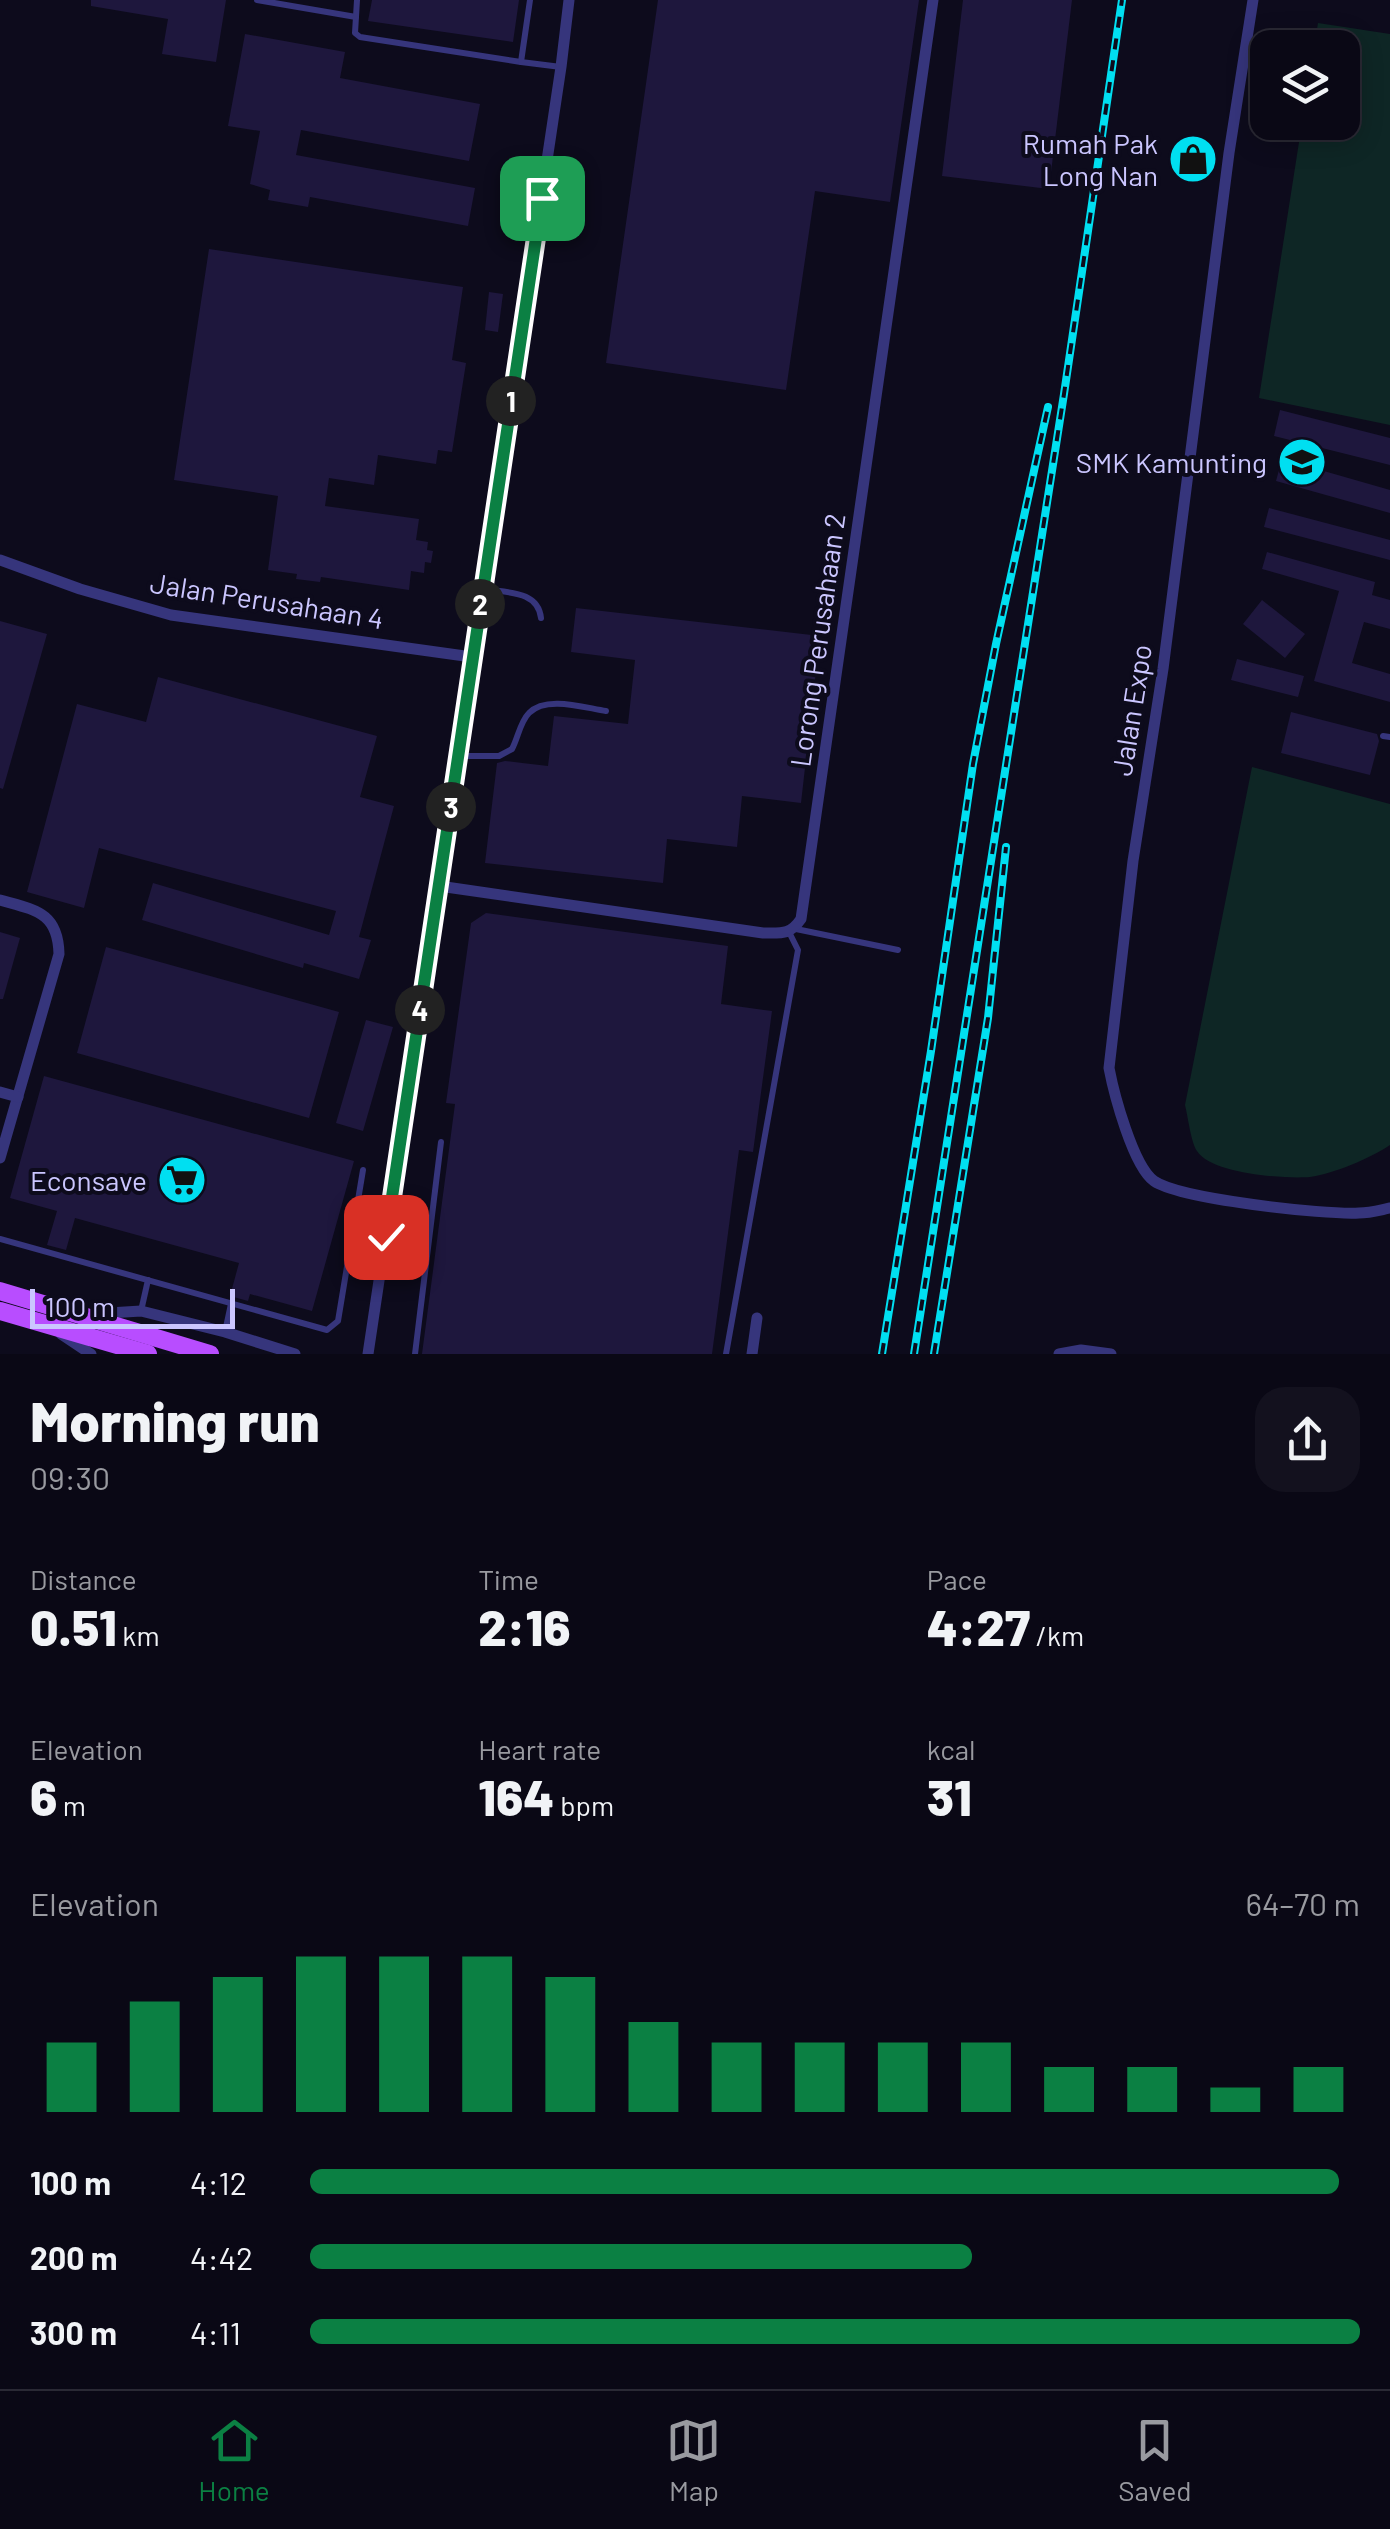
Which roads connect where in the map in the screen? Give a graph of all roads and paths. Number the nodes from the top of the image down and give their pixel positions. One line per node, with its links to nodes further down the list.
1 (257, 0): 7 (lane)
2 (357, 0): 7 (lane)
3 (530, 0): 8 (lane)
4 (569, 0): 9 (street)
5 (933, 0): 18 (street, Lorong Perusahaan 2)
6 (1252, 0): 25 (street, Jalan Expo)
7 (356, 16): 8 (lane)
8 (521, 62): 9 (lane)
9 (562, 67): 11 (street)
10 (0, 560): 13 (street, Jalan Perusahaan 4)
11 (482, 588): 12 (lane); 13 (street)
12 (542, 618)
13 (472, 657): 15 (street)
14 (606, 712): 15 (lane)
15 (458, 756): 16 (street)
16 (440, 886): 18 (street); 40 (street)
17 (0, 900): 21 (street)
18 (791, 930): 19 (lane); 42 (lane)
19 (898, 950)
20 (0, 1092): 21 (street)
21 (18, 1097): 23 (street)
22 (442, 1142): 41 (lane)
23 (0, 1158)
24 (364, 1170): 29 (lane)
25 (1390, 1208)
26 (2, 1240): 27 (lane)
27 (148, 1280): 29 (lane); 31 (lane)
28 (0, 1291): 32 (main road)
29 (232, 1304): 35 (lane)
30 (0, 1310): 34 (main road)
31 (141, 1311): 32 (street); 35 (street)
32 (79, 1315): 38 (main road)
33 (756, 1318): 43 (street)
34 (44, 1324): 36 (street); 37 (main road)
35 (225, 1332): 39 (street)
36 (90, 1354)
37 (148, 1354)
38 (210, 1354)
39 (295, 1354)
40 (368, 1354)
41 (415, 1354)
42 (726, 1354)
43 (752, 1354)
44 (1058, 1354): 45 (street)
45 (1111, 1354)

